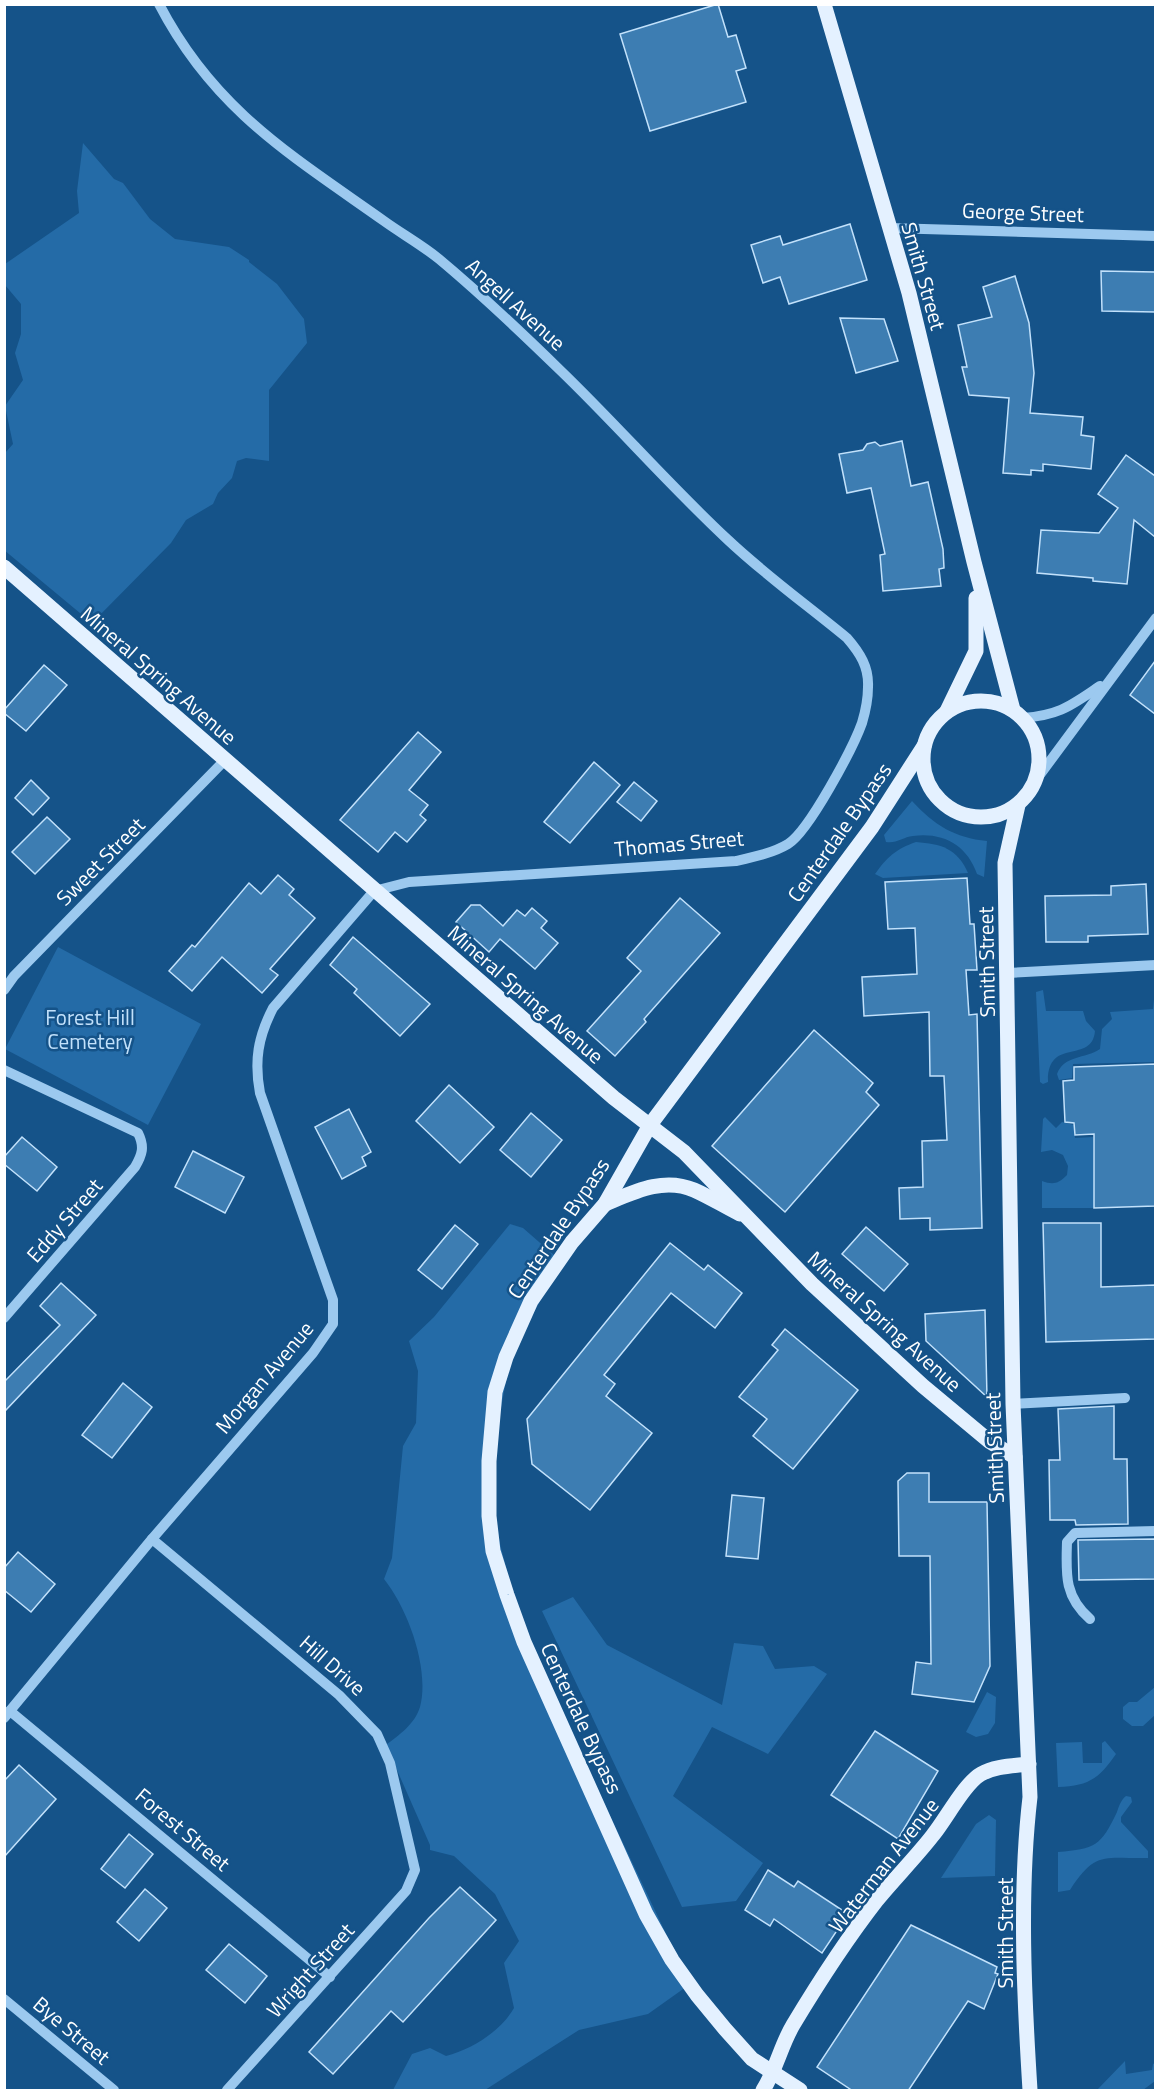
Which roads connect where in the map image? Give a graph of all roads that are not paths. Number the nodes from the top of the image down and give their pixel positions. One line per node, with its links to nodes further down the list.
1 (159, 4): 8 (street, Angell Avenue)
2 (824, 4): 3 (main road, Smith Street)
3 (889, 228): 4 (street, George Street); 5 (main road, Smith Street)
4 (1155, 236)
5 (974, 562): 10 (main road, Smith Street); 11 (main road, Smith Street)
6 (4, 567): 13 (main road, Mineral Spring Avenue)
7 (1155, 618): 9 (street)
8 (847, 638): 16 (street, Thomas Street)
9 (1107, 680): 11 (street); 14 (street)
10 (947, 711): 11 (main road); 12 (main road)
11 (1018, 714): 14 (main road)
12 (924, 746): 15 (main road); 21 (main road, Centerdale Bypass)
13 (225, 760): 16 (main road, Mineral Spring Avenue); 19 (street, Sweet Street)
14 (1036, 780): 15 (main road)
15 (1018, 805): 18 (main road, Smith Street)
16 (374, 891): 21 (main road, Mineral Spring Avenue); 29 (street, Morgan Avenue)
17 (1155, 965): 18 (street)
18 (1008, 973): 26 (main road, Smith Street)
19 (4, 990)
20 (4, 1070): 24 (street, Eddy Street)
21 (650, 1125): 22 (main road, Centerdale Bypass); 23 (main road, Mineral Spring Avenue)
22 (605, 1204): 23 (main road); 36 (main road, Centerdale Bypass)
23 (742, 1215): 27 (main road, Mineral Spring Avenue)
24 (4, 1318)
25 (1125, 1398): 26 (street)
26 (1013, 1404): 27 (main road, Smith Street)
27 (1015, 1457): 32 (main road, Smith Street)
28 (1155, 1531): 30 (street)
29 (152, 1539): 31 (street, Morgan Avenue); 33 (street, Hill Drive)
30 (1090, 1619)
31 (8, 1714): 34 (street, Forest Street)
32 (1029, 1764): 36 (main road, Waterman Avenue); 41 (main road, Smith Street)
33 (415, 1870): 34 (street, Wright Street)
34 (330, 1977): 38 (street, Wright Street)
35 (4, 1999): 37 (street, Bye Street)
36 (774, 2074): 39 (main road, Waterman Avenue); 40 (main road, Centerdale Bypass)
37 (114, 2091)
38 (227, 2091)
39 (763, 2091)
40 (800, 2091)
41 (1030, 2091)

